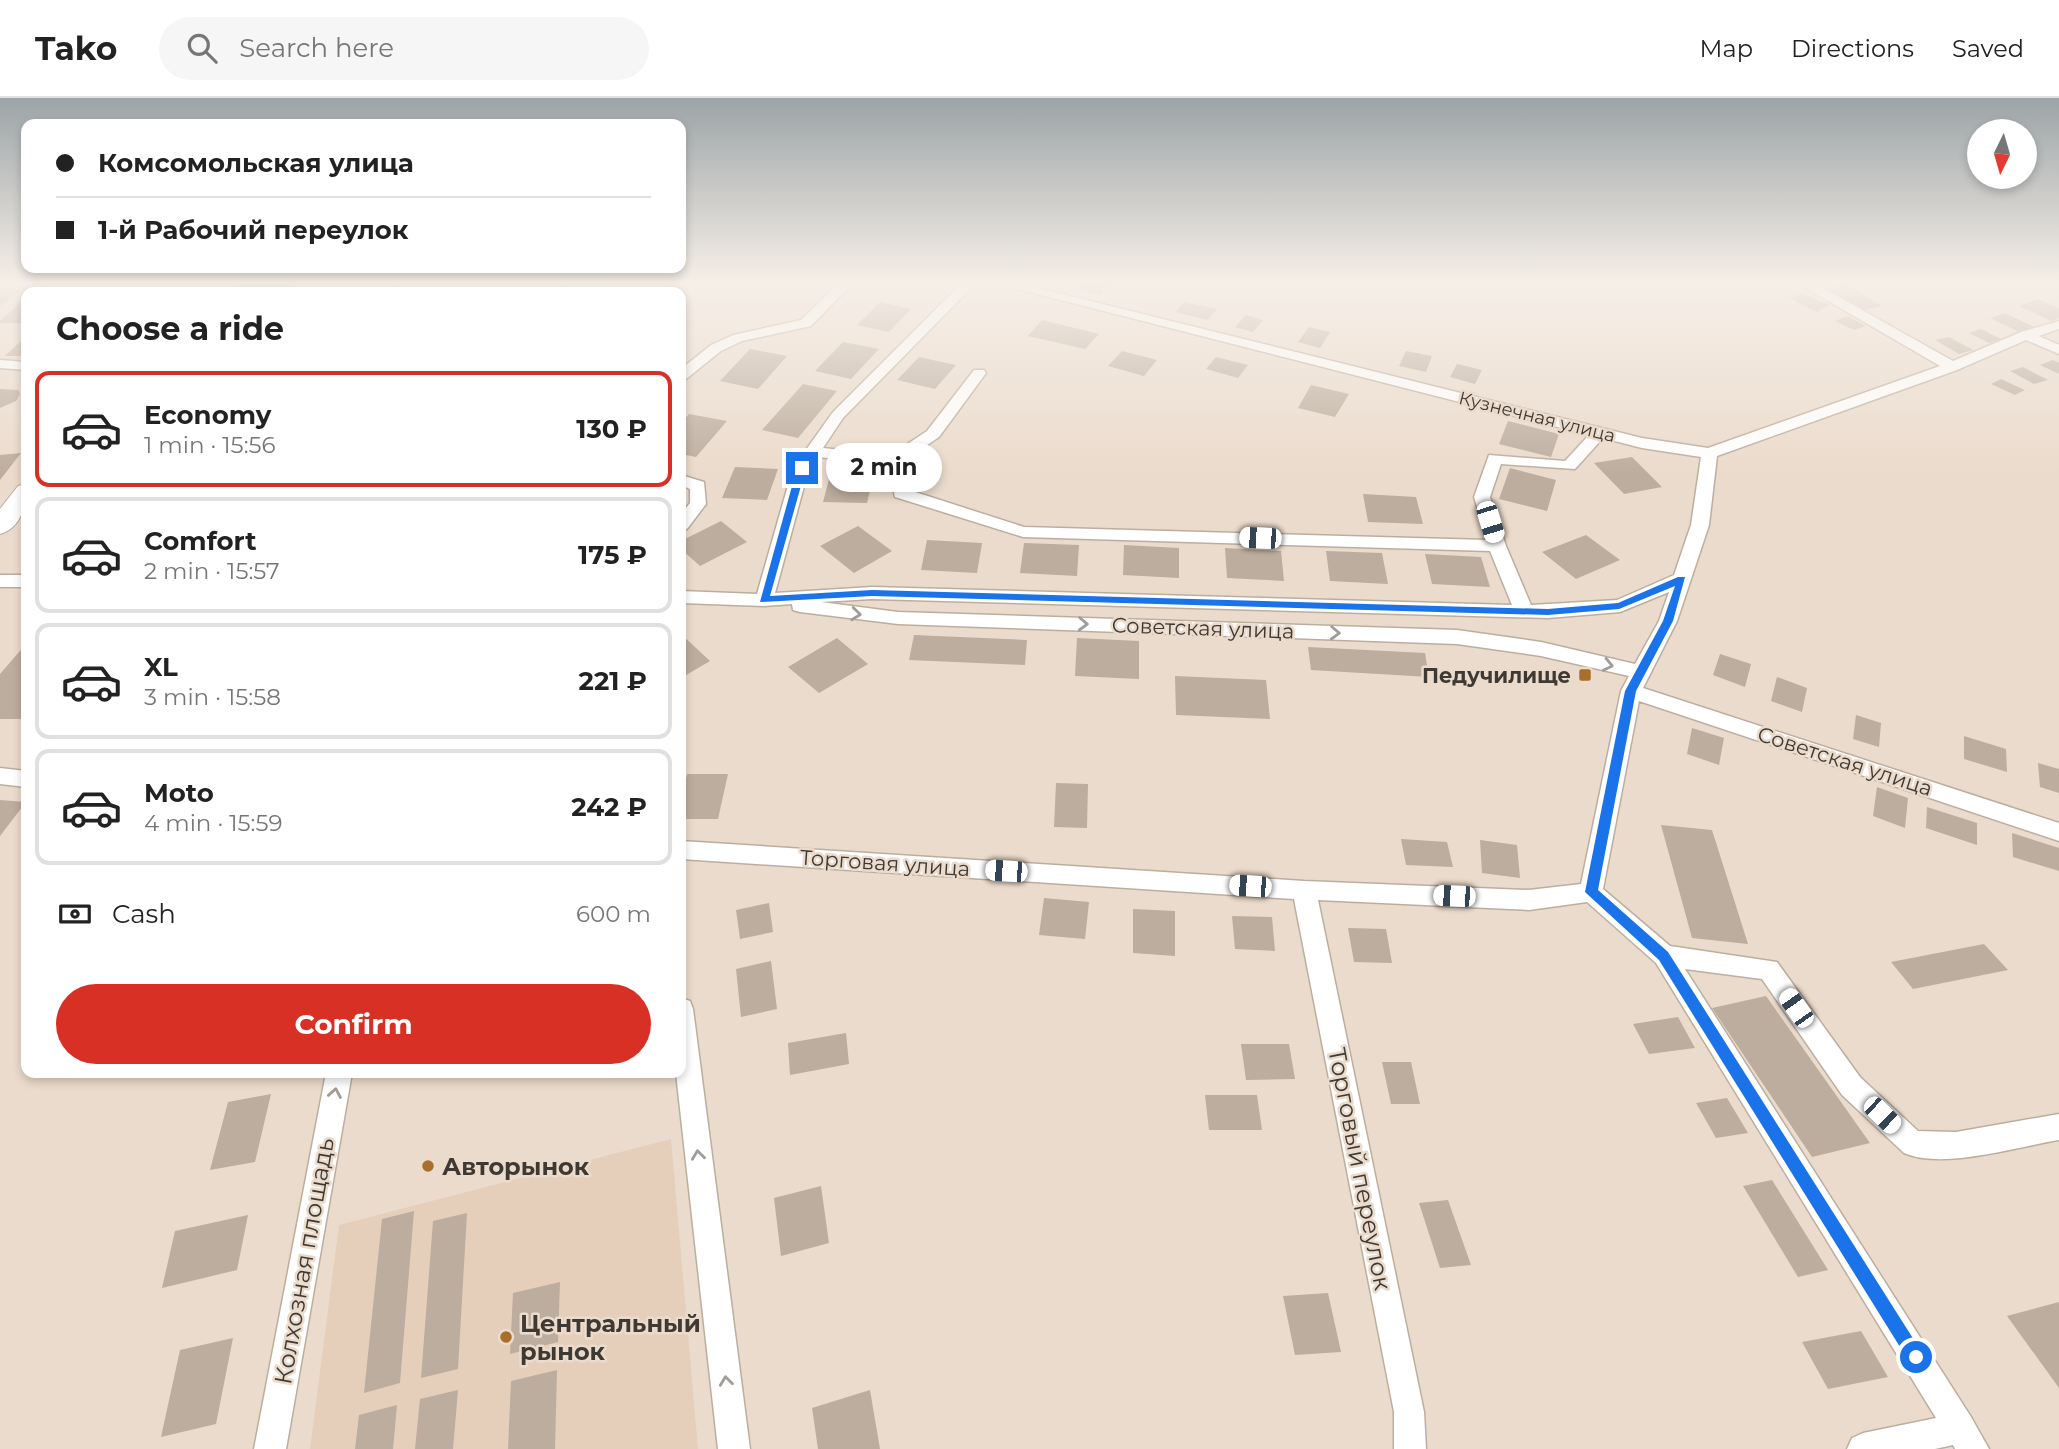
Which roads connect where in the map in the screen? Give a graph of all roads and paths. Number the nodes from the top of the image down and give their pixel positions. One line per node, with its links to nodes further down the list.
1 (718, 347): 9 (street)
2 (906, 347): 12 (street)
3 (1258, 347): 11 (street, Кузнечная улица)
4 (1917, 347): 8 (street)
5 (1998, 347): 8 (street, Кузнечная улица)
6 (0, 364): 7 (street)
7 (21, 366)
8 (1952, 367): 13 (street, Кузнечная улица)
9 (686, 372)
10 (979, 373): 14 (street)
11 (1600, 432): 13 (street, Кузнечная улица); 19 (street)
12 (812, 452): 14 (street); 24 (street)
13 (1709, 453): 20 (street)
14 (894, 460): 19 (street)
15 (686, 482): 17 (street)
16 (21, 498): 18 (main road)
17 (686, 519)
18 (0, 526)
19 (1497, 546): 25 (street)
20 (1682, 579): 25 (street, Советская улица); 26 (street)
21 (0, 581): 22 (street)
22 (21, 582)
23 (686, 597): 24 (street, Советская улица)
24 (764, 600): 25 (street, Советская улица); 26 (street, Советская улица, one-way to 26)
25 (1524, 611)
26 (1635, 682): 29 (street, Советская улица); 32 (street)
27 (0, 776): 28 (street)
28 (21, 778)
29 (2059, 832)
30 (686, 850): 31 (street, Торговая улица)
31 (1304, 890): 32 (street, Торговая улица); 40 (street, Торговый переулок)
32 (1591, 892): 33 (street)
33 (1664, 956): 36 (street); 37 (street)
34 (686, 1051): 39 (street, one-way to 34)
35 (338, 1078): 38 (street, Колхозная площадь, one-way to 35)
36 (2059, 1127)
37 (1967, 1438): 41 (street)
38 (270, 1449)
39 (734, 1449)
40 (1410, 1449)
41 (1863, 1449)

